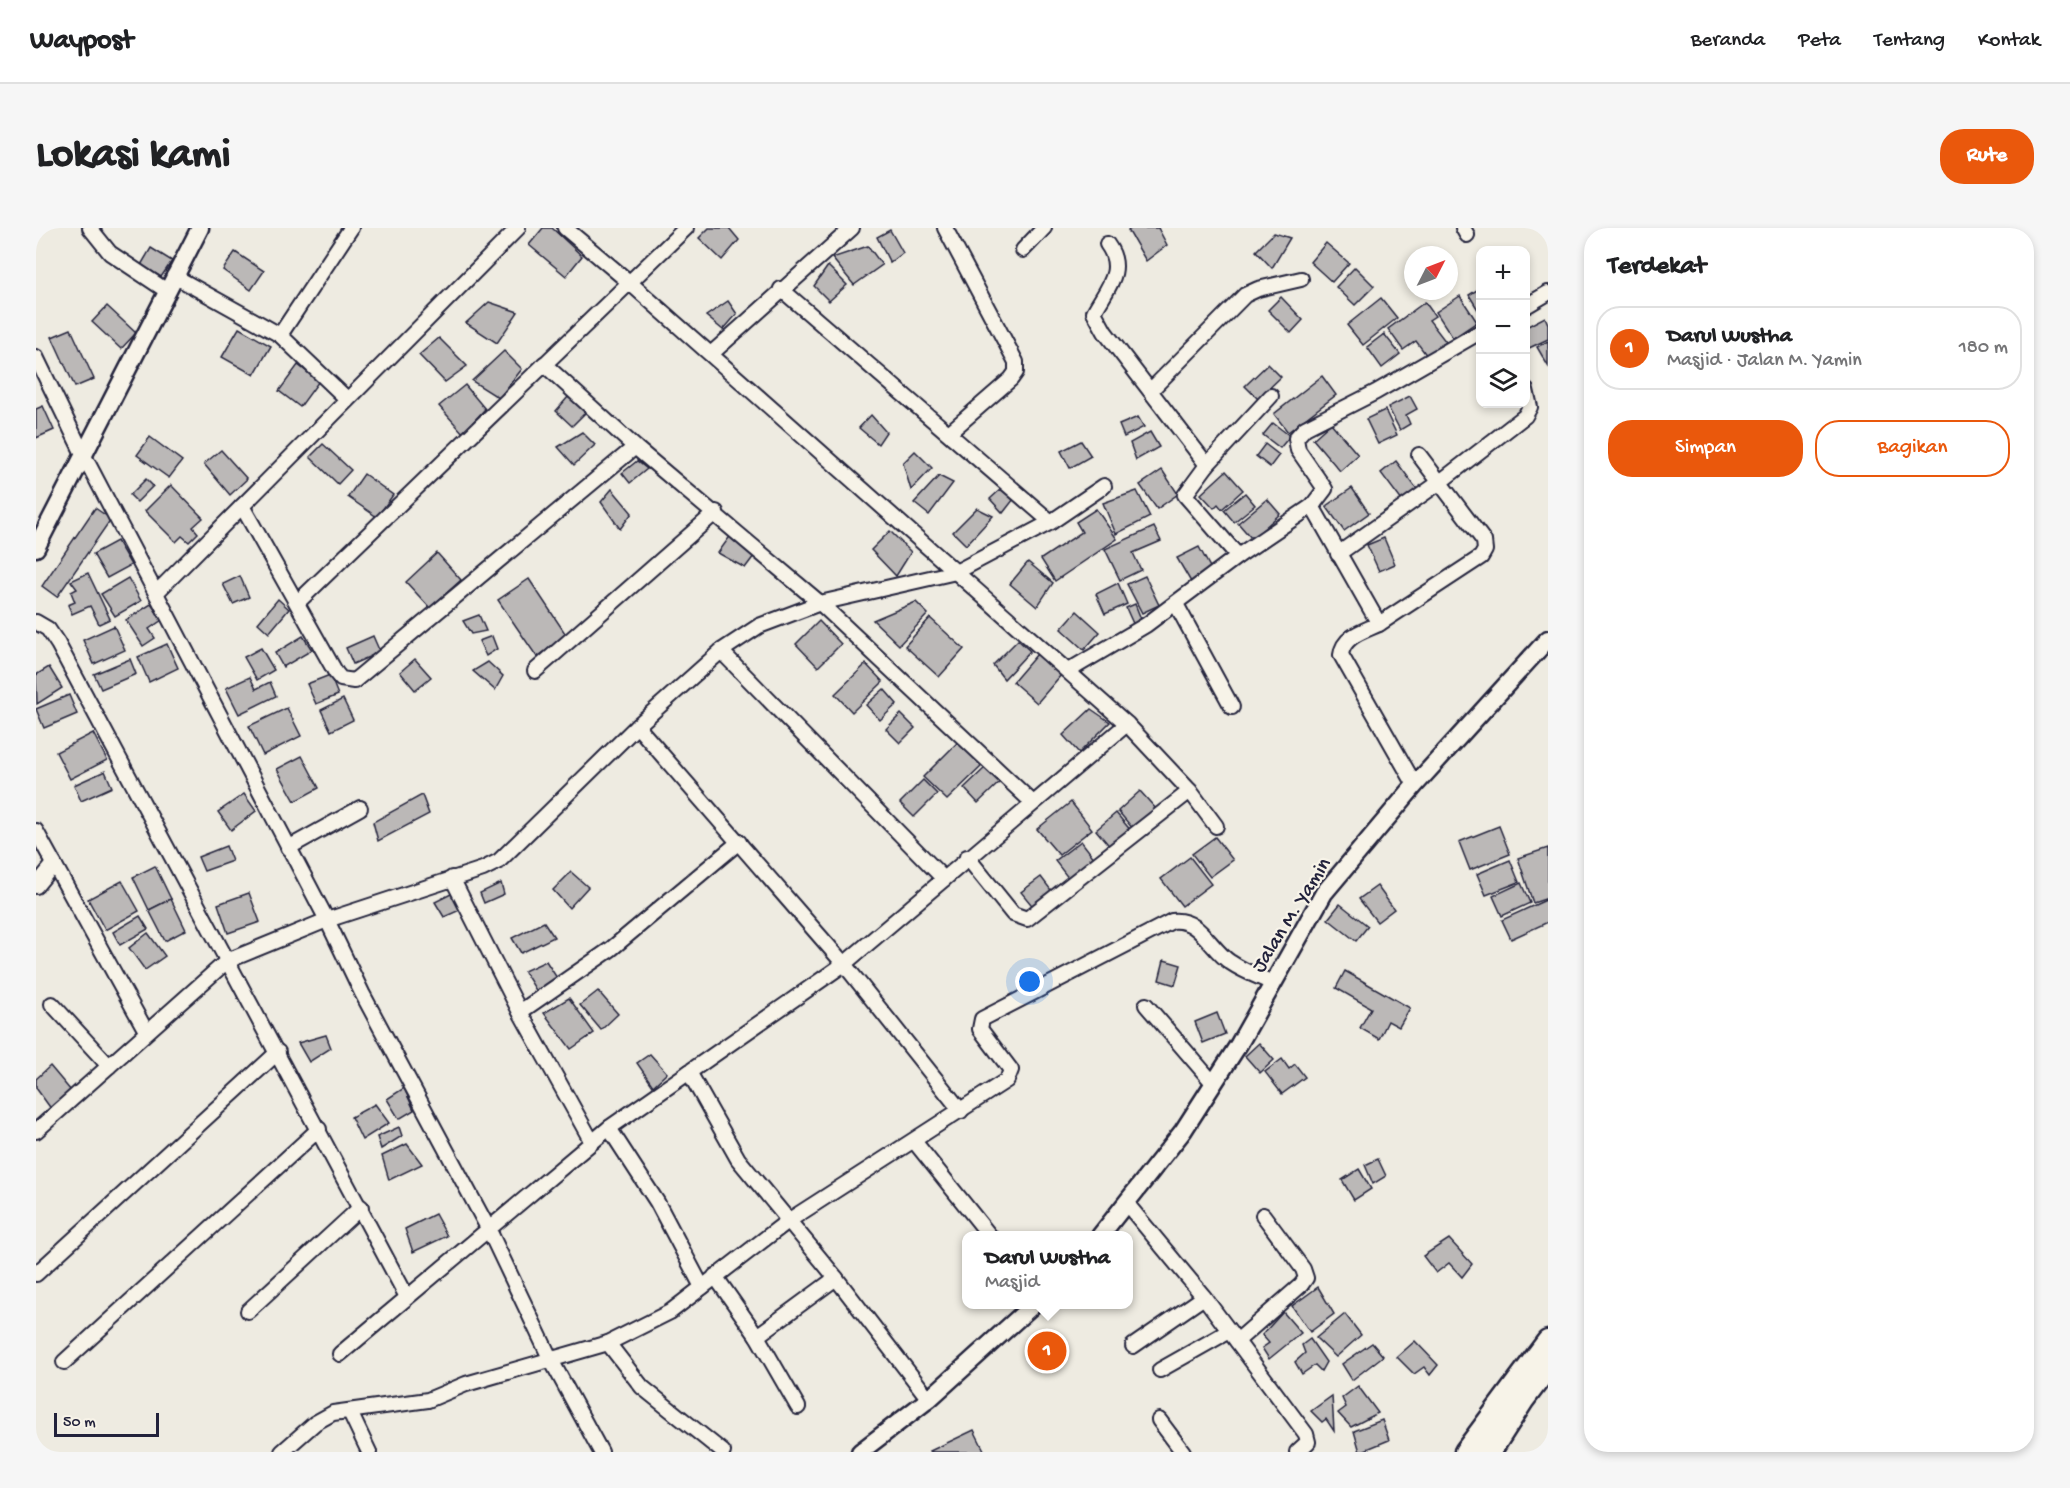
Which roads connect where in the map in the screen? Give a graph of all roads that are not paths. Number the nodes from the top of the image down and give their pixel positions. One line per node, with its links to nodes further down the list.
1 (90, 228): 14 (street)
2 (200, 228): 14 (street)
3 (351, 228): 19 (street)
4 (518, 228): 25 (street)
5 (565, 228): 13 (street)
6 (686, 228): 13 (street)
7 (852, 228): 15 (street)
8 (945, 228): 27 (street)
9 (1044, 228): 11 (street)
10 (1107, 244): 23 (street)
11 (1023, 250)
12 (1301, 279): 23 (street)
13 (630, 282): 20 (street); 22 (street)
14 (170, 284): 19 (street); 29 (street)
15 (781, 289): 20 (street); 27 (street)
16 (1548, 293): 17 (street)
17 (1530, 304)
18 (1476, 334): 35 (street)
19 (280, 335): 25 (street)
20 (711, 354): 41 (street)
21 (36, 357): 29 (street)
22 (544, 364): 28 (street); 43 (street)
23 (1151, 390): 31 (street)
24 (1271, 396): 31 (street)
25 (347, 399): 34 (street)
26 (1529, 408): 32 (street)
27 (950, 432): 37 (street)
28 (635, 447): 36 (street); 43 (street)
29 (83, 454): 38 (street); 42 (street)
30 (1419, 455): 32 (street)
31 (1207, 465): 40 (street)
32 (1440, 482): 39 (street); 47 (street)
33 (1104, 486): 37 (street)
34 (242, 506): 42 (street); 43 (street)
35 (1312, 506): 39 (street); 40 (street)
36 (716, 512): 44 (street); 50 (street)
37 (1051, 522): 41 (street)
38 (36, 548)
39 (1338, 554): 47 (street)
40 (1238, 556): 45 (street)
41 (956, 572): 44 (street); 51 (street)
42 (156, 592): 62 (street)
43 (298, 602)
44 (820, 603): 49 (street); 57 (street)
45 (1176, 604): 51 (street); 52 (street)
46 (36, 622): 69 (street)
47 (1379, 624): 55 (street)
48 (1548, 640): 55 (street, Jalan M. Yamin)
49 (721, 651): 54 (street); 66 (street)
50 (535, 671)
51 (1068, 671): 53 (street)
52 (1232, 707)
53 (1127, 724): 56 (street); 57 (street)
54 (637, 726): 61 (street); 65 (street)
55 (1415, 785): 71 (street, Jalan M. Yamin)
56 (1190, 791): 59 (street); 63 (street)
57 (1033, 803): 63 (street)
58 (360, 808): 62 (street)
59 (1216, 826)
60 (36, 831): 64 (street)
61 (739, 842): 70 (street); 74 (street)
62 (288, 848): 68 (street)
63 (967, 857): 66 (street)
64 (54, 864): 67 (street); 75 (street)
65 (452, 878): 68 (street); 74 (street)
66 (944, 879): 70 (street)
67 (36, 886)
68 (327, 920): 69 (street); 90 (street)
69 (227, 960): 75 (street); 76 (street)
70 (844, 964): 78 (street); 80 (street)
71 (1273, 983): 79 (street, Jalan M. Yamin); 80 (street)
72 (52, 1004): 77 (street)
73 (1146, 1005): 79 (street)
74 (520, 1012): 85 (street)
75 (147, 1031): 77 (street)
76 (278, 1052): 82 (street); 93 (street)
77 (109, 1066): 83 (street)
78 (689, 1072): 81 (street); 89 (street)
79 (1214, 1084): 86 (street, Jalan M. Yamin)
80 (961, 1111): 84 (street)
81 (609, 1128): 85 (street); 96 (street)
82 (320, 1129): 87 (street); 108 (street)
83 (36, 1131)
84 (914, 1141): 89 (street); 91 (street)
85 (592, 1142): 90 (street)
86 (1127, 1204): 92 (street, Jalan M. Yamin); 98 (street)
87 (361, 1207): 97 (street); 100 (street)
88 (1263, 1215): 102 (street)
89 (789, 1221): 94 (street); 95 (street)
90 (488, 1228): 97 (street); 107 (street)
91 (986, 1231)
92 (1104, 1231)
93 (36, 1274)
94 (715, 1276): 96 (street); 101 (street)
95 (836, 1278): 101 (street); 112 (street)
96 (702, 1287): 104 (street)
97 (408, 1297): 106 (street)
98 (1204, 1298): 102 (street); 105 (street)
99 (1030, 1309): 112 (street)
100 (248, 1311)
101 (757, 1336): 113 (street)
102 (1233, 1336): 110 (street); 122 (street)
103 (1548, 1342): 111 (highway)
104 (608, 1343): 107 (street); 119 (street)
105 (1133, 1346)
106 (340, 1354)
107 (550, 1358): 114 (street); 118 (street)
108 (64, 1362)
109 (1548, 1366): 111 (highway)
110 (1160, 1370)
111 (1516, 1395): 123 (highway); 124 (highway)
112 (929, 1399): 120 (street)
113 (798, 1407)
114 (350, 1412): 116 (street); 117 (street)
115 (1159, 1420): 121 (street)
116 (282, 1452)
117 (369, 1452)
118 (601, 1452)
119 (723, 1452)
120 (860, 1452)
121 (1183, 1452)
122 (1298, 1452)
123 (1466, 1452)
124 (1490, 1452)

